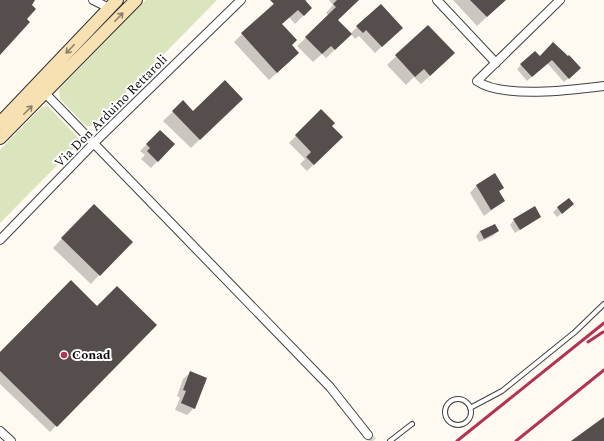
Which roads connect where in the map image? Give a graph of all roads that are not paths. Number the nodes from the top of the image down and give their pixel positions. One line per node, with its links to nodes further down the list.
1 (93, 0): 6 (street)
2 (136, 0): 9 (main road, one-way to 2)
3 (241, 0): 12 (street, Via Don Arduino Rettaroli)
4 (436, 0): 7 (street)
5 (560, 0): 7 (street)
6 (113, 4): 10 (main road, one-way to 10)
7 (496, 62): 8 (street)
8 (604, 86)
9 (45, 93): 11 (main road, one-way to 9); 12 (street)
10 (0, 123)
11 (0, 138)
12 (94, 143): 13 (street, Via Don Arduino Rettaroli); 18 (street)
13 (0, 240)
14 (604, 304): 15 (lane)
15 (470, 408): 15 (lane)
16 (412, 424): 20 (lane)
17 (0, 431): 19 (street)
18 (368, 435)
19 (11, 441)
20 (390, 441)

